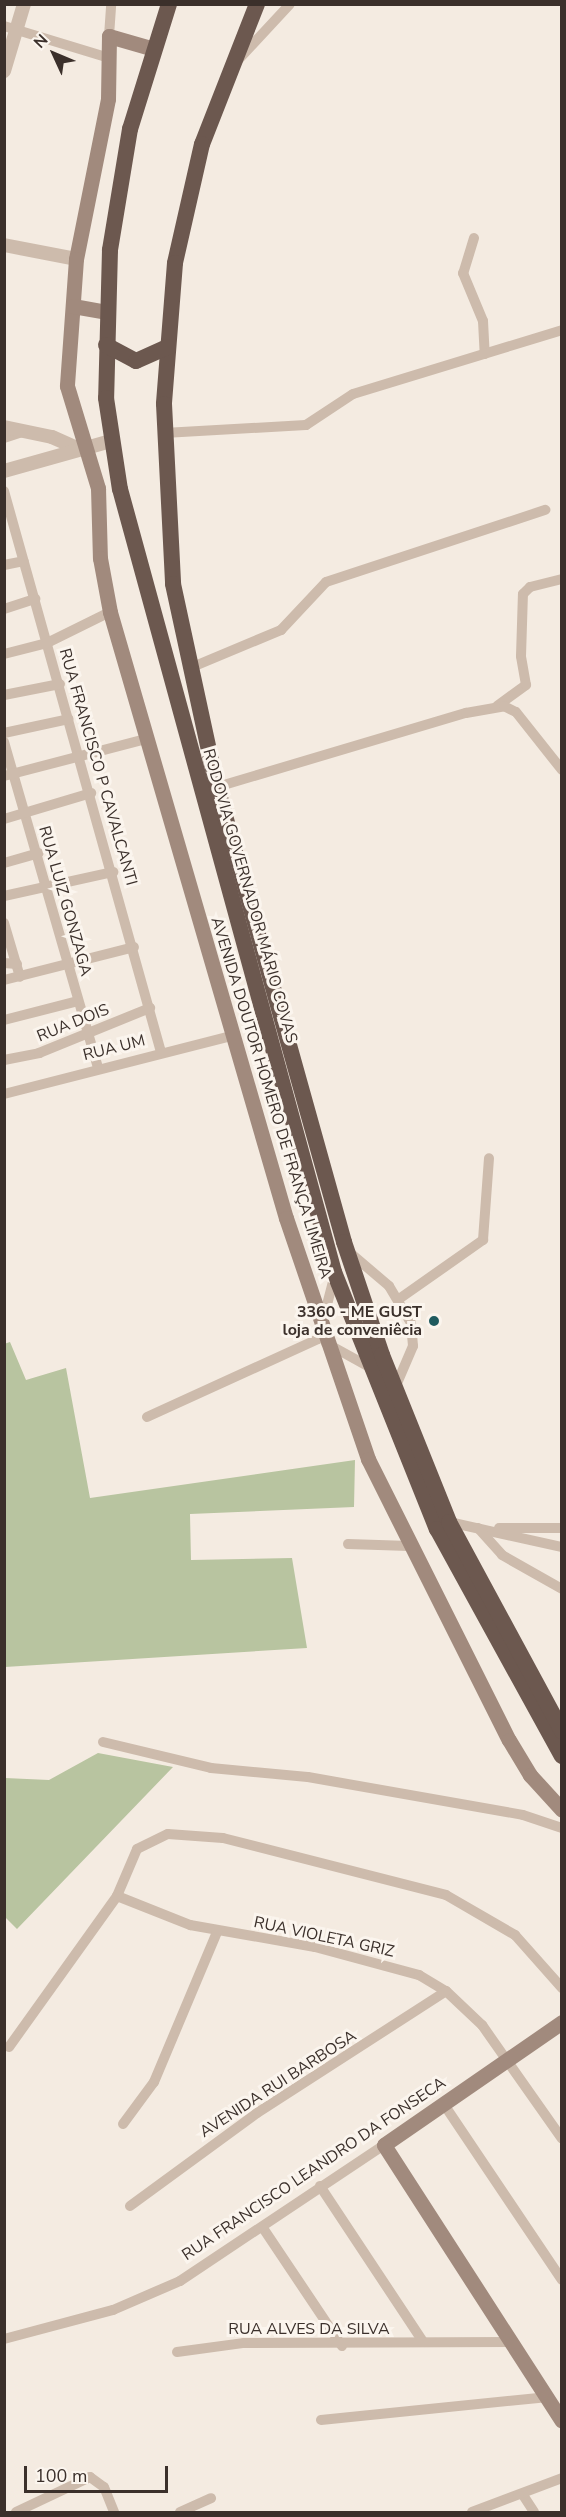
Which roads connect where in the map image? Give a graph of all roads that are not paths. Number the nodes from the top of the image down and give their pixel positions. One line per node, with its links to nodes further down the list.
1 (24, 4): 6 (street)
2 (111, 4): 7 (street)
3 (169, 4): 8 (highway, RODOVIA GOVERNADOR MÁRIO COVAS)
4 (257, 4): 10 (highway, RODOVIA GOVERNADOR MÁRIO COVAS)
5 (290, 4): 10 (street)
6 (10, 27): 9 (street); 11 (street)
7 (109, 36): 8 (main road); 9 (main road, AVENIDA DOUTOR HOMERO DE FRANÇA LIMEIRA)
8 (153, 49): 16 (highway, RODOVIA GOVERNADOR MÁRIO COVAS)
9 (109, 58): 14 (main road, AVENIDA DOUTOR HOMERO DE FRANÇA LIMEIRA)
10 (230, 69): 19 (highway, RODOVIA GOVERNADOR MÁRIO COVAS)
11 (4, 71)
12 (474, 238): 20 (street)
13 (4, 245): 14 (street)
14 (76, 259): 15 (main road, AVENIDA DOUTOR HOMERO DE FRANÇA LIMEIRA)
15 (73, 306): 16 (main road); 26 (main road, AVENIDA DOUTOR HOMERO DE FRANÇA LIMEIRA)
16 (106, 312): 18 (highway, RODOVIA GOVERNADOR MÁRIO COVAS)
17 (561, 330): 20 (street)
18 (106, 345): 19 (highway); 25 (highway, RODOVIA GOVERNADOR MÁRIO COVAS)
19 (167, 347): 23 (highway, RODOVIA GOVERNADOR MÁRIO COVAS)
20 (485, 354): 23 (street)
21 (4, 427): 22 (street)
22 (23, 432): 24 (street); 26 (street)
23 (164, 433): 38 (highway, RODOVIA GOVERNADOR MÁRIO COVAS)
24 (4, 438)
25 (111, 441): 26 (street); 76 (highway, RODOVIA GOVERNADOR MÁRIO COVAS)
26 (83, 448): 27 (street); 35 (main road, AVENIDA DOUTOR HOMERO DE FRANÇA LIMEIRA)
27 (4, 471)
28 (4, 491): 30 (street, RUA FRANCISCO P CAVALCANTI)
29 (545, 510): 38 (street)
30 (24, 561): 31 (street); 33 (street, RUA FRANCISCO P CAVALCANTI)
31 (4, 566)
32 (561, 579): 41 (street)
33 (35, 599): 34 (street); 36 (street, RUA FRANCISCO P CAVALCANTI)
34 (4, 609)
35 (110, 612): 36 (street); 44 (main road, AVENIDA DOUTOR HOMERO DE FRANÇA LIMEIRA)
36 (47, 643): 37 (street); 39 (street, RUA FRANCISCO P CAVALCANTI)
37 (4, 654)
38 (190, 668): 49 (highway, RODOVIA GOVERNADOR MÁRIO COVAS)
39 (60, 684): 40 (street); 42 (street, RUA FRANCISCO P CAVALCANTI)
40 (4, 695)
41 (497, 706): 47 (street); 49 (street)
42 (69, 719): 43 (street); 46 (street, RUA FRANCISCO P CAVALCANTI)
43 (4, 733)
44 (146, 739): 46 (street); 69 (main road, AVENIDA DOUTOR HOMERO DE FRANÇA LIMEIRA)
45 (4, 742): 48 (street, RUA LUIZ GONZAGA)
46 (80, 755): 48 (street); 50 (street, RUA FRANCISCO P CAVALCANTI)
47 (561, 770)
48 (9, 774): 51 (street, RUA LUIZ GONZAGA)
49 (217, 787): 75 (highway, RODOVIA GOVERNADOR MÁRIO COVAS)
50 (91, 793): 51 (street); 55 (street, RUA FRANCISCO P CAVALCANTI)
51 (24, 813): 52 (street); 53 (street, RUA LUIZ GONZAGA)
52 (4, 819)
53 (39, 853): 54 (street); 56 (street, RUA LUIZ GONZAGA)
54 (4, 863)
55 (113, 872): 56 (street); 59 (street, RUA FRANCISCO P CAVALCANTI)
56 (49, 890): 57 (street); 62 (street, RUA LUIZ GONZAGA)
57 (7, 896)
58 (4, 923): 61 (street)
59 (134, 947): 62 (street); 66 (street, RUA FRANCISCO P CAVALCANTI)
60 (4, 963): 61 (street)
61 (17, 964): 63 (street)
62 (68, 964): 63 (street); 65 (street, RUA LUIZ GONZAGA)
63 (20, 977): 64 (street)
64 (4, 980)
65 (78, 1001): 67 (street); 68 (street, RUA LUIZ GONZAGA)
66 (150, 1008): 68 (street, RUA DOIS); 70 (street, RUA FRANCISCO P CAVALCANTI)
67 (4, 1020)
68 (87, 1034): 71 (street, RUA DOIS); 72 (street, RUA LUIZ GONZAGA)
69 (232, 1036): 70 (street, RUA UM); 78 (main road, AVENIDA DOUTOR HOMERO DE FRANÇA LIMEIRA)
70 (161, 1052): 72 (street, RUA UM)
71 (4, 1060)
72 (98, 1067): 73 (street, RUA UM)
73 (4, 1094)
74 (489, 1158): 77 (street)
75 (347, 1251): 77 (street); 80 (highway, RODOVIA GOVERNADOR MÁRIO COVAS)
76 (334, 1272): 78 (street); 79 (highway, RODOVIA GOVERNADOR MÁRIO COVAS)
77 (399, 1299): 80 (street)
78 (324, 1337): 79 (street); 81 (street); 86 (main road, AVENIDA DOUTOR HOMERO DE FRANÇA LIMEIRA)
79 (373, 1369): 91 (highway, RODOVIA GOVERNADOR MÁRIO COVAS)
80 (394, 1389): 82 (highway, RODOVIA GOVERNADOR MÁRIO COVAS)
81 (147, 1417)
82 (449, 1522): 83 (street); 89 (highway, RODOVIA GOVERNADOR MÁRIO COVAS)
83 (478, 1528): 84 (street); 87 (street); 88 (street)
84 (561, 1528)
85 (348, 1544): 86 (street)
86 (409, 1546): 92 (main road, AVENIDA DOUTOR HOMERO DE FRANÇA LIMEIRA)
87 (561, 1547)
88 (561, 1589)
89 (561, 1731)
90 (103, 1742): 93 (street)
91 (561, 1756)
92 (561, 1810)
93 (561, 1828)
94 (117, 1896): 95 (street, RUA VIOLETA GRIZ); 96 (street); 99 (street)
95 (217, 1932): 97 (street, RUA VIOLETA GRIZ); 102 (street)
96 (561, 1988)
97 (446, 1991): 100 (street, RUA VIOLETA GRIZ); 106 (street, AVENIDA RUI BARBOSA)
98 (561, 2022): 100 (main road, RUA FRANCISCO LEANDRO DA FONSECA)
99 (9, 2047)
100 (508, 2060): 101 (main road, RUA FRANCISCO LEANDRO DA FONSECA); 103 (street, RUA VIOLETA GRIZ)
101 (443, 2103): 104 (main road, RUA FRANCISCO LEANDRO DA FONSECA); 108 (street)
102 (123, 2124)
103 (561, 2139)
104 (384, 2145): 105 (street, RUA FRANCISCO LEANDRO DA FONSECA); 111 (main road)
105 (320, 2186): 107 (street, RUA FRANCISCO LEANDRO DA FONSECA); 110 (street)
106 (130, 2206)
107 (263, 2228): 109 (street, RUA FRANCISCO LEANDRO DA FONSECA); 112 (street)
108 (561, 2280)
109 (4, 2339)
110 (422, 2340): 111 (street, RUA ALVES DA SILVA); 112 (street, RUA ALVES DA SILVA)
111 (513, 2342): 114 (main road)
112 (342, 2346): 113 (street, RUA ALVES DA SILVA)
113 (177, 2352)
114 (546, 2397): 115 (street); 116 (main road)
115 (321, 2420)
116 (561, 2421)
117 (561, 2478): 118 (street)
118 (523, 2495): 123 (street); 124 (street)
119 (210, 2498): 122 (street)
120 (16, 2512): 121 (street)
121 (114, 2512)
122 (180, 2512)
123 (472, 2512)
124 (534, 2512)

